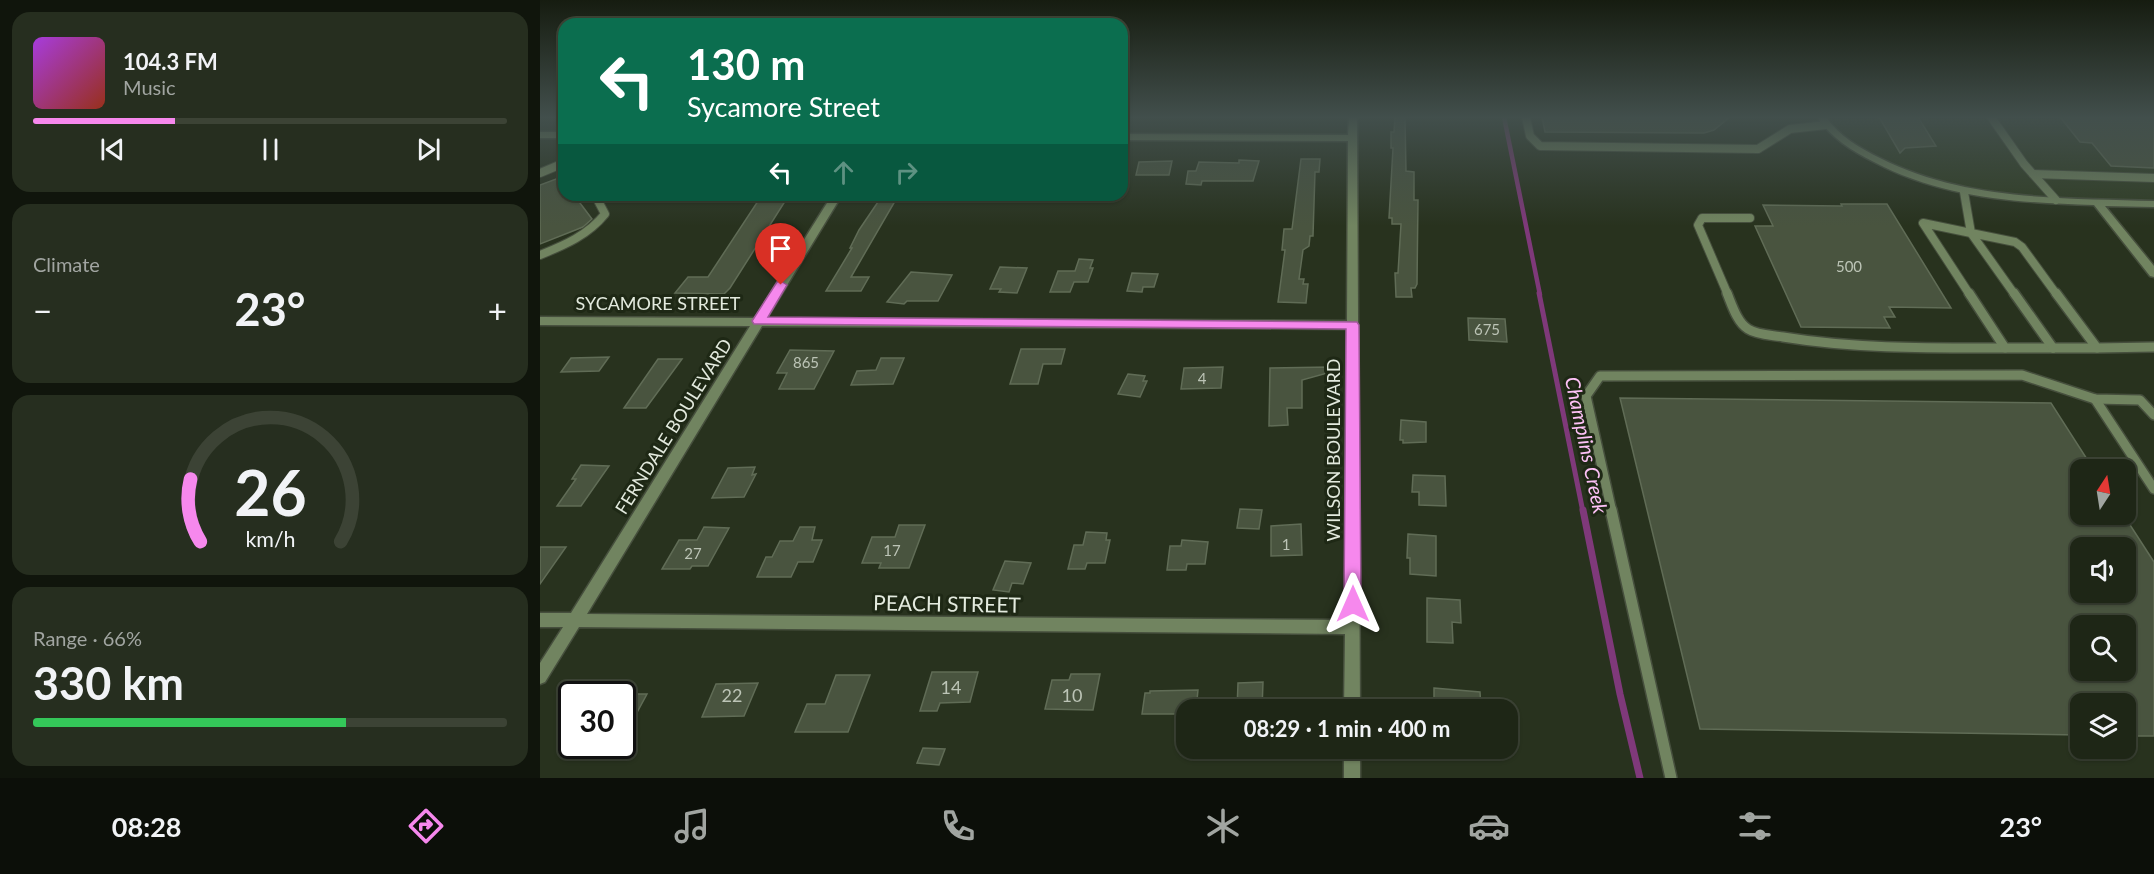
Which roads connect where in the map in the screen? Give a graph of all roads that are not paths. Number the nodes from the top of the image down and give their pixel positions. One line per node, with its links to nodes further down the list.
1 (1353, 153): 20 (street, WILSON BOULEVARD)
2 (1863, 153): 8 (street)
3 (2018, 153): 6 (lane)
4 (558, 165): 5 (lane)
5 (540, 172)
6 (2033, 174): 7 (lane); 9 (lane)
7 (2154, 178)
8 (1964, 192): 9 (street); 15 (lane)
9 (2056, 200): 12 (street)
10 (598, 201): 16 (lane)
11 (833, 201): 19 (street, FERNDALE BOULEVARD)
12 (2096, 201): 13 (street); 17 (street)
13 (2154, 204)
14 (1750, 218): 22 (lane)
15 (1971, 233): 22 (lane); 23 (lane); 24 (lane)
16 (540, 255)
17 (2154, 273)
18 (540, 321): 19 (street, SYCAMORE STREET)
19 (759, 321): 20 (street, SYCAMORE STREET); 29 (street, FERNDALE BOULEVARD)
20 (1352, 325): 30 (street, WILSON BOULEVARD)
21 (2154, 347): 24 (lane)
22 (2005, 348): 23 (lane)
23 (2053, 348): 24 (lane)
24 (2097, 348)
25 (2095, 399): 26 (lane); 27 (lane); 35 (lane)
26 (2154, 415)
27 (2154, 489)
28 (540, 620): 29 (street, PEACH STREET)
29 (575, 620): 30 (street, PEACH STREET); 31 (street, FERNDALE BOULEVARD)
30 (1353, 627): 32 (street, WILSON BOULEVARD)
31 (540, 677)
32 (1352, 699)
33 (1352, 759): 34 (street)
34 (1352, 778)
35 (1671, 778)

